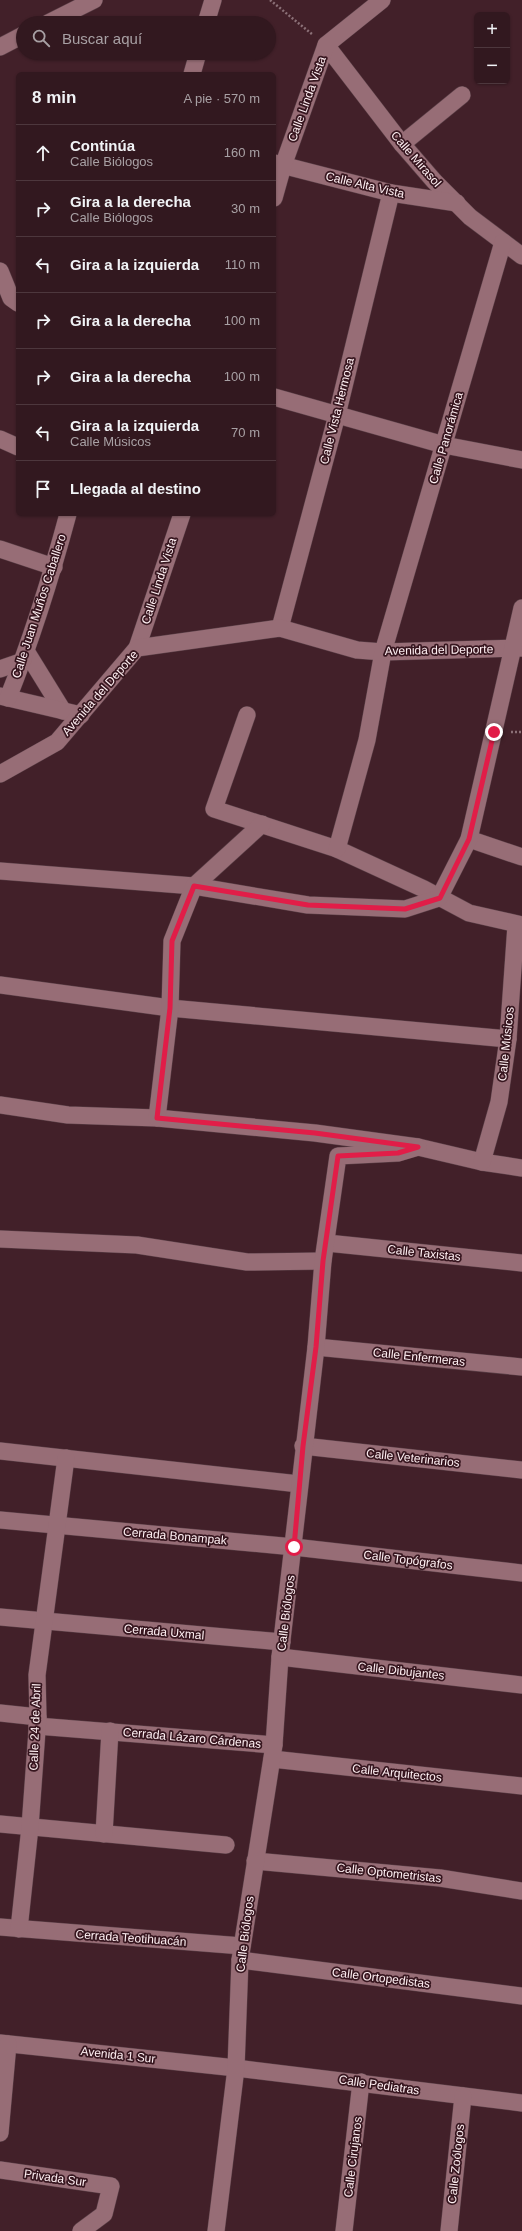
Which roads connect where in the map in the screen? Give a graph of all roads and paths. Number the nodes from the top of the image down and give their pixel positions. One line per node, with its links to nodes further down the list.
1 (94, 0): 5 (street)
2 (213, 0): 6 (street)
3 (270, 0): 8 (path)
4 (382, 0): 8 (street, Calle Linda Vista)
5 (62, 16)
6 (208, 16)
7 (16, 38): 9 (street)
8 (326, 45): 13 (street, Calle Mirasol); 14 (street, Calle Linda Vista)
9 (0, 46)
10 (196, 60): 11 (street)
11 (193, 72)
12 (462, 96): 13 (street)
13 (402, 144): 17 (street, Calle Mirasol)
14 (278, 165): 15 (street, Calle Linda Vista); 16 (street, Calle Alta Vista)
15 (276, 182)
16 (391, 193): 17 (street, Calle Alta Vista); 23 (street, Calle Vista Hermosa)
17 (456, 203): 18 (street, Calle Mirasol)
18 (503, 242): 19 (street, Calle Mirasol); 25 (street, Calle Panorámica)
19 (521, 251)
20 (0, 271): 21 (street)
21 (16, 302)
22 (276, 398): 23 (street)
23 (338, 415): 25 (street); 33 (street, Calle Vista Hermosa)
24 (0, 439): 26 (street)
25 (444, 444): 27 (street); 36 (street, Calle Panorámica)
26 (16, 447)
27 (522, 460)
28 (67, 516): 31 (street, Calle Juan Muños Caballero)
29 (181, 516): 34 (street, Calle Linda Vista)
30 (0, 549): 31 (street)
31 (54, 567): 37 (street, Calle Juan Muños Caballero)
32 (522, 608): 35 (street)
33 (280, 628): 34 (street, Avenida del Deporte); 36 (street, Avenida del Deporte)
34 (137, 648): 41 (street, Avenida del Deporte)
35 (517, 649): 36 (street, Avenida del Deporte); 45 (street)
36 (384, 652): 46 (street, Calle Panorámica)
37 (24, 656): 38 (street); 39 (street, Calle Juan Muños Caballero); 40 (street)
38 (0, 669)
39 (4, 697): 40 (street)
40 (63, 711): 41 (street)
41 (82, 715): 43 (street, Avenida del Deporte)
42 (247, 715): 44 (street)
43 (0, 774)
44 (262, 824): 46 (street); 49 (street)
45 (469, 839): 47 (street); 50 (street)
46 (338, 849): 50 (street)
47 (522, 857)
48 (0, 871): 49 (street)
49 (194, 886): 50 (street); 53 (street)
50 (440, 898): 51 (street)
51 (519, 925): 54 (street, Calle Músicos)
52 (0, 985): 53 (street)
53 (170, 1008): 54 (street); 56 (street)
54 (508, 1039): 58 (street, Calle Músicos)
55 (0, 1105): 56 (street)
56 (157, 1118): 57 (street)
57 (418, 1147): 58 (street, Calle Biólogos); 61 (street, Calle Biólogos)
58 (482, 1162): 59 (street, Calle Biólogos)
59 (522, 1168)
60 (0, 1239): 62 (street)
61 (327, 1242): 62 (street, Calle Biólogos); 63 (street, Calle Taxistas)
62 (323, 1261): 64 (street, Calle Biólogos)
63 (522, 1263)
64 (316, 1347): 65 (street, Calle Enfermeras); 66 (street, Calle Biólogos)
65 (522, 1367)
66 (303, 1446): 69 (street, Calle Veterinarios); 70 (street, Calle Biólogos)
67 (0, 1450): 68 (street)
68 (66, 1458): 70 (street); 72 (street, Calle 24 de Abril)
69 (522, 1470)
70 (299, 1484): 73 (street, Calle Biólogos)
71 (0, 1520): 72 (street, Cerrada Bonampak)
72 (56, 1526): 73 (street, Cerrada Bonampak); 76 (street, Calle 24 de Abril)
73 (294, 1547): 74 (street, Calle Topógrafos); 77 (street, Calle Biólogos)
74 (522, 1573)
75 (0, 1617): 76 (street, Cerrada Uxmal)
76 (46, 1621): 77 (street, Cerrada Uxmal); 80 (street, Calle 24 de Abril)
77 (281, 1650): 78 (street, Calle Dibujantes); 82 (street, Calle Biólogos)
78 (522, 1684)
79 (0, 1713): 80 (street, Cerrada Lázaro Cárdenas)
80 (37, 1721): 81 (street, Cerrada Lázaro Cárdenas); 85 (street, Calle 24 de Abril)
81 (110, 1731): 82 (street, Cerrada Lázaro Cárdenas); 86 (street)
82 (273, 1752): 83 (street, Calle Arquitectos); 88 (street, Calle Biólogos)
83 (522, 1786)
84 (0, 1824): 85 (street)
85 (30, 1827): 86 (street); 91 (street, Calle 24 de Abril)
86 (104, 1834): 87 (street)
87 (226, 1845)
88 (255, 1860): 89 (street, Calle Optometristas); 92 (street, Calle Biólogos)
89 (522, 1891)
90 (0, 1927): 91 (street, Cerrada Teotihuacán)
91 (19, 1929): 92 (street, Cerrada Teotihuacán)
92 (241, 1953): 93 (street, Calle Ortopedistas); 95 (street, Calle Biólogos)
93 (522, 1996)
94 (4, 2044): 95 (street, Avenida 1 Sur); 99 (street)
95 (236, 2068): 96 (street, Calle Pediatras); 102 (street, Calle Biólogos)
96 (361, 2082): 97 (street, Calle Pediatras); 103 (street, Calle Cirujanos)
97 (463, 2096): 98 (street, Calle Pediatras); 104 (street, Calle Zoólogos)
98 (522, 2103)
99 (0, 2133)
100 (0, 2170): 101 (street, Privada Sur)
101 (81, 2231)
102 (216, 2231)
103 (344, 2231)
104 (449, 2231)

